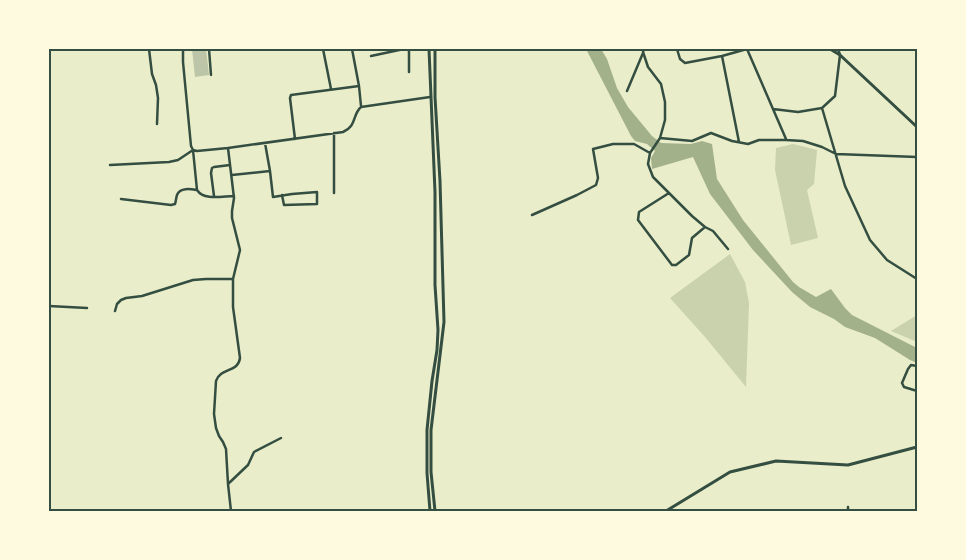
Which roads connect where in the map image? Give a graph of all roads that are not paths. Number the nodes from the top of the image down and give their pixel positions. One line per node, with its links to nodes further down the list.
1 (150, 49): 28 (street)
2 (183, 49): 37 (street)
3 (209, 49): 19 (street)
4 (323, 49): 21 (street)
5 (352, 49): 20 (street)
6 (404, 49): 16 (street)
7 (409, 49): 18 (street)
8 (429, 49): 23 (street)
9 (435, 49): 24 (street)
10 (677, 49): 17 (street)
11 (747, 49): 17 (street); 27 (street)
12 (830, 49): 15 (street)
13 (838, 49): 15 (street)
14 (643, 50): 22 (street); 31 (street)
15 (840, 55): 26 (street); 29 (street)
16 (371, 56)
17 (722, 56): 34 (street)
18 (409, 72)
19 (211, 75)
20 (359, 86): 21 (street); 25 (street)
21 (331, 89): 32 (street)
22 (627, 91)
23 (430, 97): 24 (street); 25 (street); 67 (street)
24 (435, 97): 68 (street)
25 (361, 107): 30 (street)
26 (822, 108): 27 (street); 39 (street)
27 (773, 109): 33 (street)
28 (157, 124)
29 (917, 126)
30 (334, 133): 32 (street); 46 (street)
31 (660, 138): 34 (street); 38 (street)
32 (295, 139): 35 (street)
33 (786, 140): 34 (street); 39 (street)
34 (739, 142)
35 (265, 143): 36 (street); 43 (street)
36 (228, 148): 37 (street); 42 (street)
37 (193, 150): 41 (street); 45 (street)
38 (650, 153): 47 (street); 52 (street)
39 (836, 154): 40 (street); 56 (street)
40 (917, 157)
41 (110, 165)
42 (230, 165): 44 (street); 48 (street)
43 (270, 171): 44 (street); 50 (street)
44 (232, 175): 49 (street)
45 (197, 190): 48 (street); 51 (street)
46 (334, 193)
47 (669, 193): 53 (street); 53 (street)
48 (214, 196): 49 (street)
49 (234, 196): 55 (street)
50 (282, 196): 50 (street)
51 (121, 199)
52 (532, 215)
53 (706, 227): 54 (street)
54 (728, 249)
55 (233, 279): 59 (street); 64 (street)
56 (917, 279)
57 (49, 306): 58 (street)
58 (87, 308)
59 (115, 311)
60 (917, 366): 61 (street)
61 (917, 391)
62 (281, 438): 64 (street)
63 (917, 447): 69 (street)
64 (228, 484): 66 (street)
65 (848, 507): 70 (street)
66 (231, 511)
67 (430, 511)
68 (435, 511)
69 (666, 511)
70 (848, 511)

